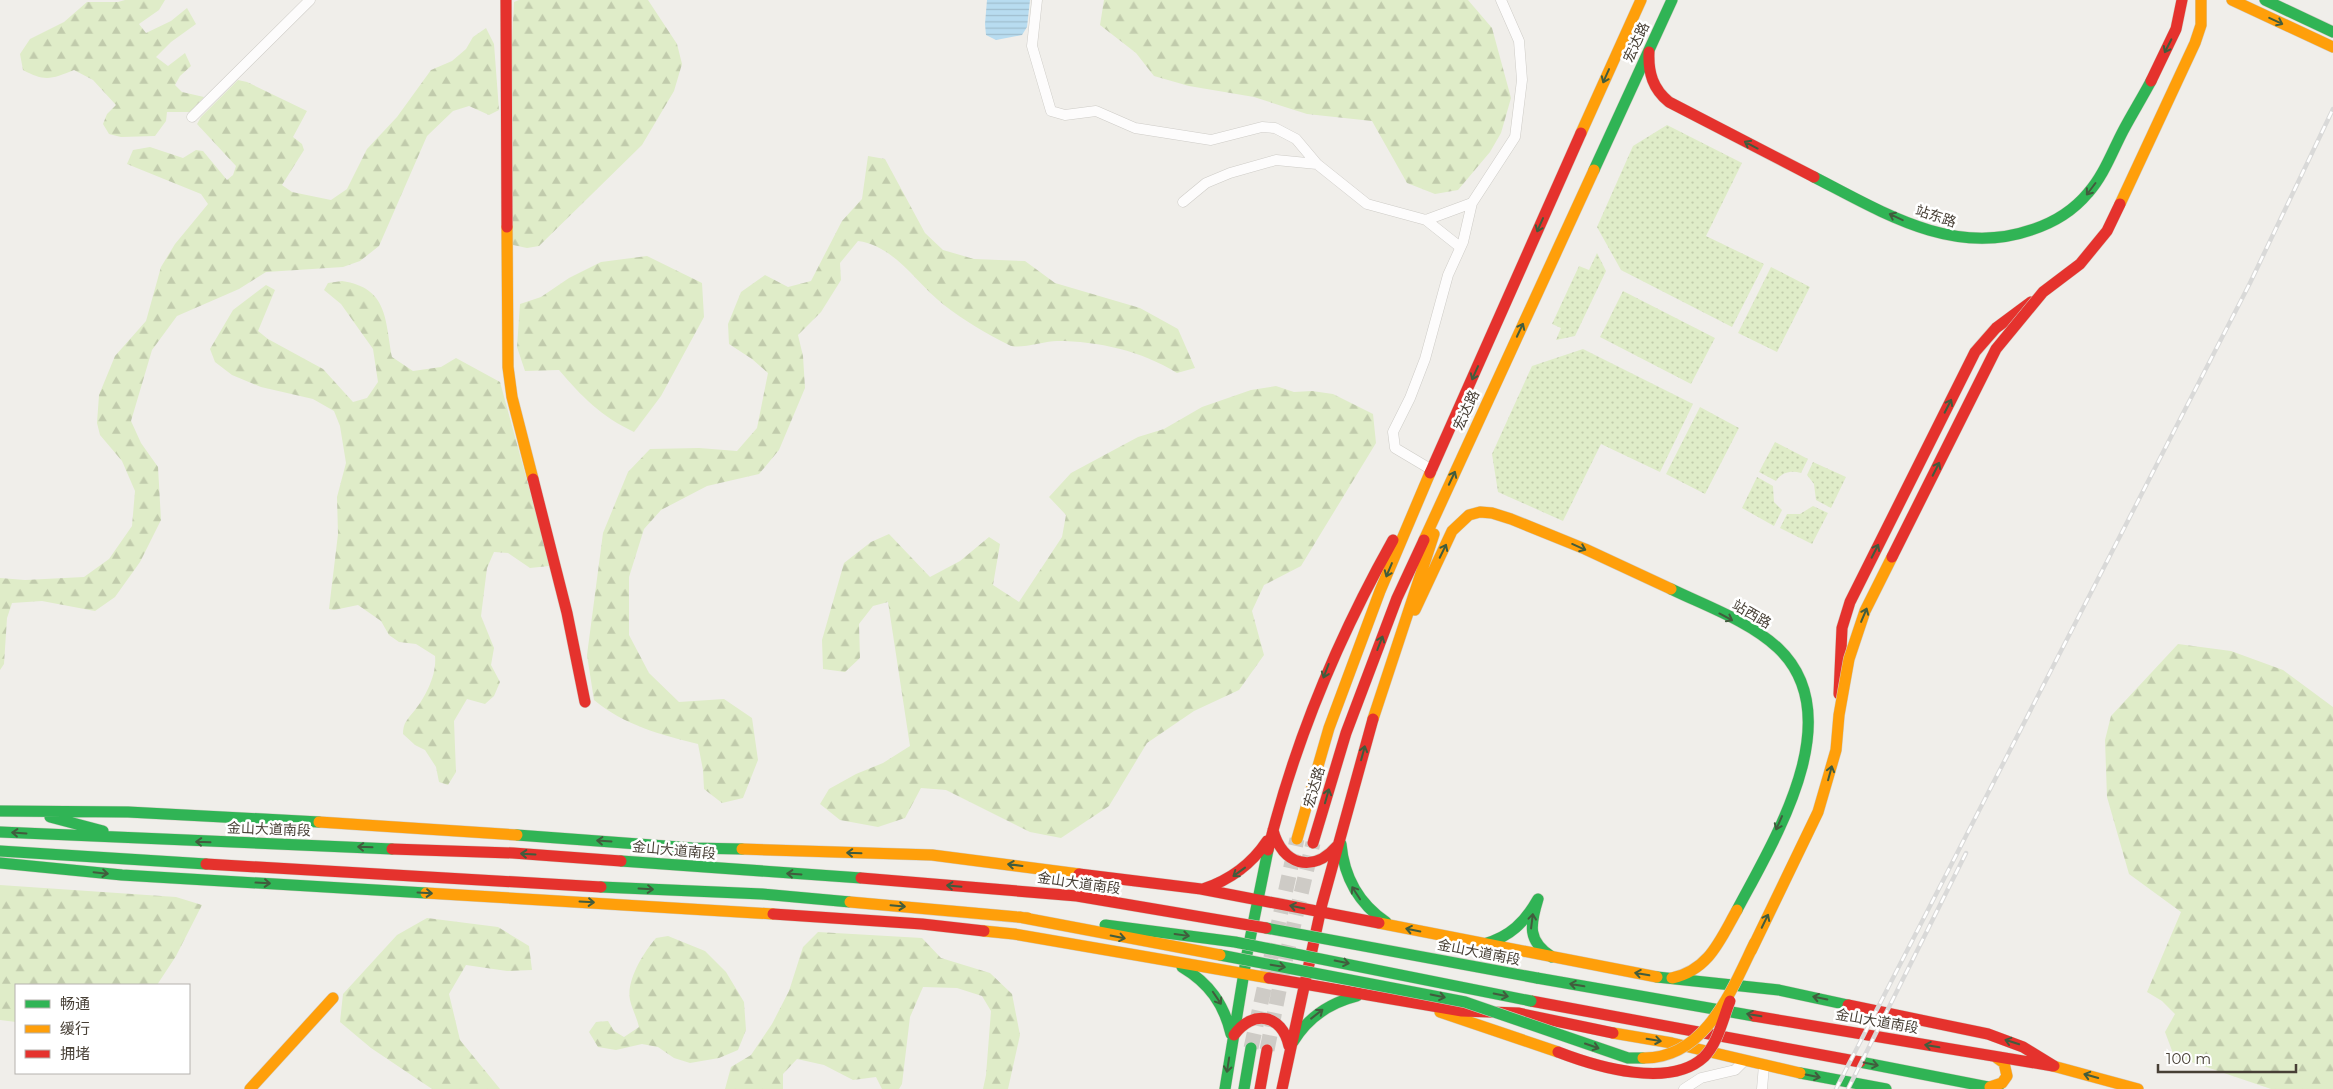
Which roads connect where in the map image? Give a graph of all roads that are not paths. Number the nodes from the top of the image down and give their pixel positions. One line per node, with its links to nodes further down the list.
1 (310, 0): 14 (street)
2 (506, 0): 25 (main road)
3 (1037, 0): 15 (street)
4 (1501, 0): 17 (street)
5 (1641, 0): 21 (main road, 宏达路, one-way to 21)
6 (1672, 0): 12 (main road, 宏达路)
7 (2182, 0): 12 (main road, 站东路, one-way to 12)
8 (2201, 0): 20 (main road, bridge)
9 (2232, 0): 13 (main road, one-way to 13)
10 (2265, 0): 11 (main road)
11 (2333, 32)
12 (1651, 45): 23 (main road, 宏达路, one-way to 12)
13 (2333, 47)
14 (192, 117)
15 (1317, 164): 16 (street); 18 (street)
16 (1183, 202)
17 (1472, 203): 18 (street); 19 (street)
18 (1426, 220): 19 (street)
19 (1460, 247): 21 (street)
20 (2044, 292): 26 (main road, one-way to 20, bridge); 26 (main road, one-way to 20, bridge)
21 (1432, 470): 22 (main road, 宏达路)
22 (1423, 489): 29 (main road, one-way to 29); 33 (main road, 宏达路, one-way to 33)
23 (1442, 498): 24 (main road); 34 (main road, 宏达路, one-way to 23)
24 (1405, 625): 30 (main road, one-way to 24); 54 (main road, 站西路, one-way to 54)
25 (585, 702)
26 (1839, 715): 49 (main road, one-way to 26, bridge)
27 (0, 811): 28 (main road)
28 (30, 812): 32 (main road); 36 (main road, one-way to 28)
29 (1275, 824): 35 (main road); 43 (main road, one-way to 43); 44 (main road)
30 (1342, 830): 35 (main road); 48 (main road, one-way to 30)
31 (0, 832): 32 (main road, 金山大道南段, one-way to 31)
32 (133, 839): 38 (main road, 金山大道南段, one-way to 32)
33 (1296, 839)
34 (1313, 843)
35 (1338, 843): 46 (main road)
36 (692, 848): 38 (main road); 43 (main road, one-way to 36)
37 (0, 851): 39 (main road)
38 (561, 855): 63 (main road, 金山大道南段, one-way to 38, bridge)
39 (133, 860): 41 (main road); 42 (main road)
40 (0, 863): 41 (main road)
41 (20, 865): 45 (main road, one-way to 45)
42 (557, 886): 45 (main road); 47 (main road, one-way to 47, bridge)
43 (1201, 889): 44 (main road)
44 (1257, 899): 46 (main road, one-way to 44); 53 (main road)
45 (675, 907): 52 (main road)
46 (1320, 912): 48 (main road); 55 (main road)
47 (1019, 917): 49 (main road, one-way to 49, bridge); 69 (main road, one-way to 69, bridge)
48 (1392, 926): 50 (main road, one-way to 48)
49 (1755, 942): 68 (main road, bridge)
50 (1482, 945): 51 (main road); 51 (main road, one-way to 50)
51 (1556, 959): 54 (main road, one-way to 51)
52 (1164, 961): 53 (main road); 59 (main road, one-way to 59)
53 (1244, 974): 55 (main road); 59 (main road)
54 (1665, 978): 66 (main road, one-way to 54)
55 (1303, 984): 56 (main road); 62 (main road)
56 (1368, 996): 58 (main road); 62 (main road, one-way to 56)
57 (333, 998): 70 (main road)
58 (1398, 1001): 64 (main road, one-way to 64); 67 (main road, bridge)
59 (1232, 1039): 62 (main road); 71 (main road, one-way to 71)
60 (1251, 1048): 72 (main road)
61 (1267, 1050): 73 (main road)
62 (1289, 1051): 74 (main road)
63 (1996, 1058): 66 (main road, 金山大道南段); 69 (main road)
64 (1744, 1061): 65 (main road); 75 (street)
65 (1764, 1065): 76 (street); 77 (main road, one-way to 77)
66 (2054, 1066): 78 (main road, 金山大道南段, one-way to 66)
67 (1643, 1085)
68 (1662, 1085)
69 (1994, 1088)
70 (250, 1089)
71 (1224, 1089)
72 (1244, 1089)
73 (1260, 1089)
74 (1282, 1089)
75 (1684, 1089)
76 (1762, 1089)
77 (1886, 1089)
78 (2138, 1089)

